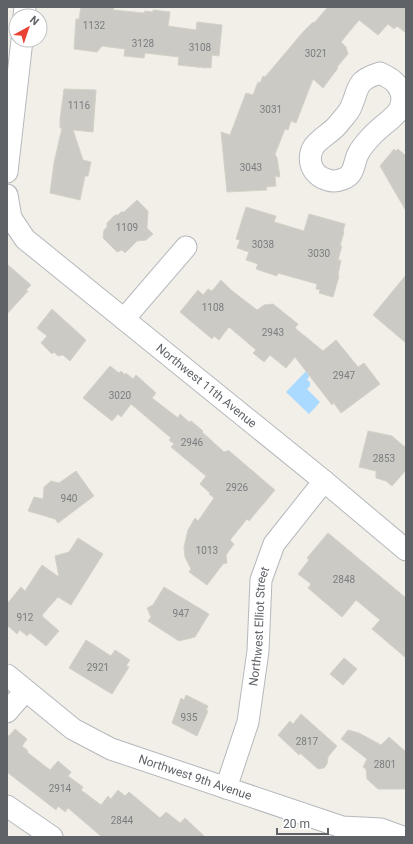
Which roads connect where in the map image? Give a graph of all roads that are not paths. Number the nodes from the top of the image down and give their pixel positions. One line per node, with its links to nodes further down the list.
1 (21, 48): 3 (street)
2 (404, 108): 2 (street)
3 (7, 172)
4 (7, 195): 6 (street, Northwest 11th Avenue)
5 (186, 247): 6 (street)
6 (124, 319): 7 (street, Northwest 11th Avenue)
7 (324, 481): 8 (street, Northwest 11th Avenue); 12 (street, Northwest Elliot Street)
8 (406, 550)
9 (7, 675): 10 (street, Northwest 9th Avenue)
10 (25, 691): 11 (street); 12 (street, Northwest 9th Avenue)
11 (7, 712)
12 (226, 788): 15 (street, Northwest 9th Avenue)
13 (7, 806): 14 (street)
14 (52, 837)
15 (403, 837)

